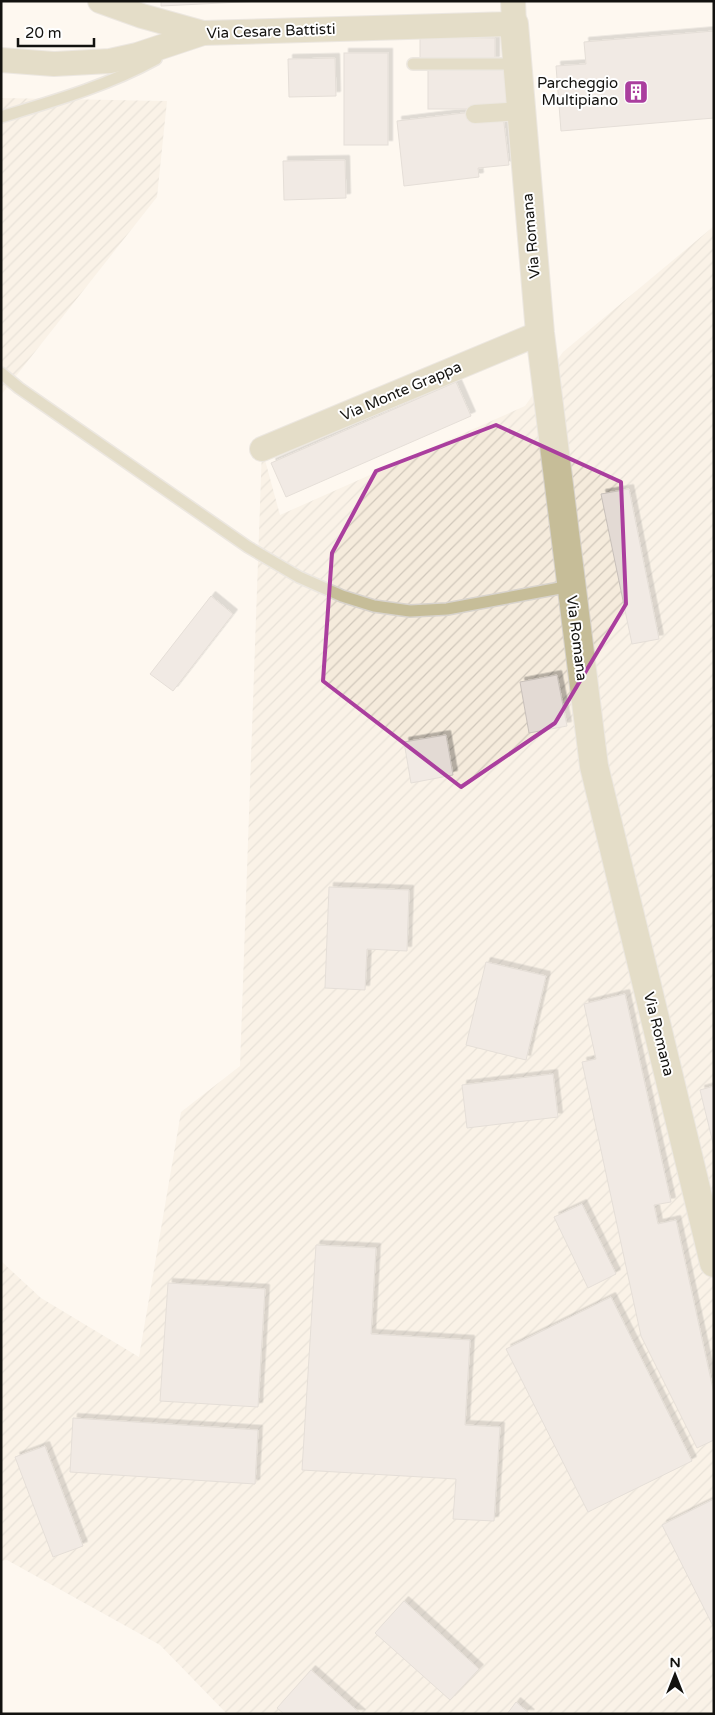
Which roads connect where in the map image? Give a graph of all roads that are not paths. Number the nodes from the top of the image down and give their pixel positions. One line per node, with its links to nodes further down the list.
1 (100, 1): 3 (street)
2 (514, 12): 3 (street, Via Cesare Battisti); 6 (street, Via Romana)
3 (203, 33): 4 (street, Via Cesare Battisti); 9 (lane)
4 (1, 60)
5 (413, 64): 6 (lane)
6 (518, 64): 7 (street, Via Romana)
7 (521, 111): 8 (street); 10 (street, Via Romana)
8 (475, 114)
9 (1, 117)
10 (540, 333): 14 (street, Via Monte Grappa); 15 (street, Via Romana)
11 (1, 374): 13 (lane)
12 (1, 384): 13 (lane)
13 (19, 388): 15 (lane)
14 (262, 449)
15 (571, 586): 16 (street, Via Romana)
16 (714, 1263)

